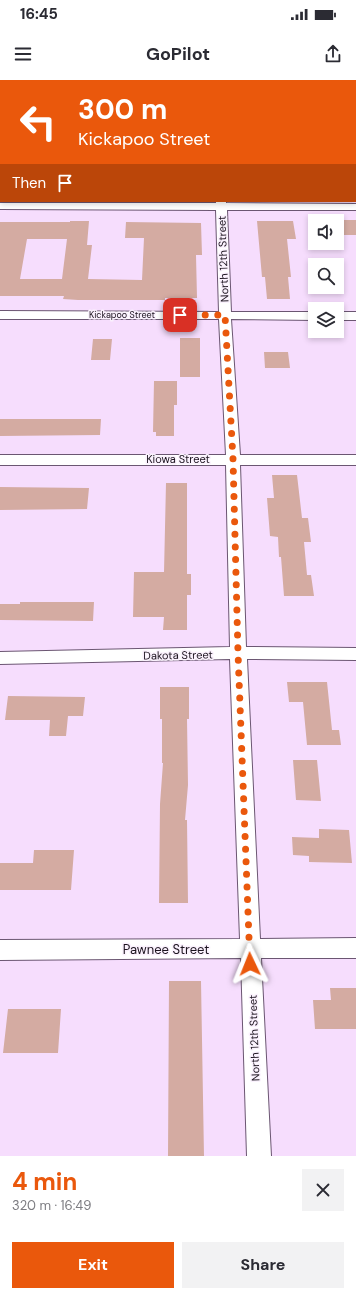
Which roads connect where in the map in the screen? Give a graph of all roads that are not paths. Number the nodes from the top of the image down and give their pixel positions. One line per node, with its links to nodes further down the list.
1 (221, 204): 2 (street); 3 (street); 5 (street, North 12th Street)
2 (0, 206)
3 (356, 207)
4 (0, 315): 5 (street, Kickapoo Street)
5 (225, 315): 6 (street, Kickapoo Street); 9 (street, North 12th Street)
6 (308, 316)
7 (344, 316): 8 (street)
8 (356, 316)
9 (233, 459): 10 (street, Kiowa Street); 11 (street, Kiowa Street); 12 (street, North 12th Street)
10 (0, 460)
11 (356, 460)
12 (238, 653): 13 (street, Dakota Street); 14 (street, Dakota Street); 15 (street, North 12th Street)
13 (356, 654)
14 (0, 658)
15 (250, 948): 16 (street, Pawnee Street); 17 (street, Pawnee Street); 18 (street, North 12th Street)
16 (356, 948)
17 (0, 950)
18 (258, 1156)

